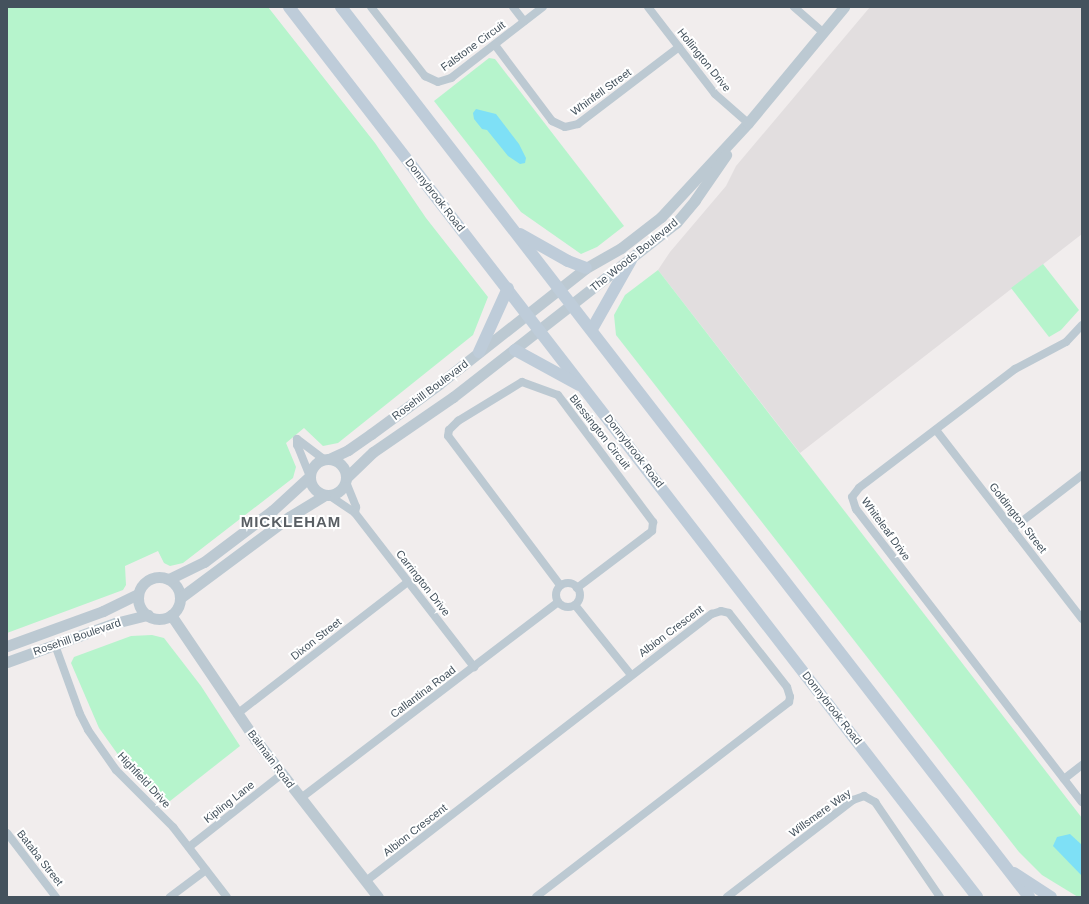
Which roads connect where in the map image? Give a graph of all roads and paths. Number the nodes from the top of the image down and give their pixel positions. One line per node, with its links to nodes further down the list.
1 (289, 7): 17 (main road, Donnybrook Road)
2 (341, 7): 14 (main road)
3 (371, 7): 11 (street, Falstone Circuit)
4 (513, 7): 9 (street)
5 (543, 7): 9 (street, Falstone Circuit)
6 (648, 7): 12 (street, Hollington Drive)
7 (794, 7): 10 (street)
8 (844, 7): 10 (street, The Woods Boulevard)
9 (524, 21): 11 (street, Falstone Circuit)
10 (823, 32): 13 (street, The Woods Boulevard)
11 (495, 45): 12 (street, Whinfell Street)
12 (679, 48): 13 (street, Hollington Drive)
13 (748, 123): 15 (street, The Woods Boulevard); 16 (street, The Woods Boulevard)
14 (515, 231): 16 (main road); 18 (main road)
15 (631, 260): 19 (street, The Woods Boulevard); 22 (main road)
16 (586, 268): 18 (street, The Woods Boulevard)
17 (508, 288): 20 (main road, Donnybrook Road); 25 (main road)
18 (560, 289): 19 (main road); 20 (street, The Woods Boulevard)
19 (572, 304): 22 (main road); 23 (street, The Woods Boulevard)
20 (527, 314): 23 (main road, Donnybrook Road); 25 (street, Rosehill Boulevard)
21 (1082, 324): 27 (street, Whiteleaf Drive)
22 (592, 329): 59 (main road)
23 (539, 330): 24 (street, Rosehill Boulevard); 26 (main road, Donnybrook Road)
24 (515, 350): 26 (main road); 31 (street, Rosehill Boulevard)
25 (479, 352): 28 (street, Rosehill Boulevard)
26 (585, 388): 69 (main road, Donnybrook Road)
27 (936, 430): 34 (street, Goldington Street); 54 (street, Whiteleaf Drive)
28 (326, 459): 30 (street); 30 (street); 31 (street)
29 (1082, 475): 34 (street)
30 (309, 476): 32 (street); 35 (street)
31 (346, 480): 32 (street); 33 (street, Carrington Drive)
32 (327, 496): 33 (street, Carrington Drive); 40 (street)
33 (356, 513): 36 (street, Carrington Drive)
34 (1012, 529): 45 (street, Goldington Street)
35 (169, 579): 39 (street); 40 (street)
36 (408, 582): 49 (street, Carrington Drive); 51 (street, Dixon Street)
37 (560, 585): 38 (street); 38 (street, Blessington Circuit); 41 (street)
38 (578, 588): 42 (street)
39 (138, 594): 43 (street); 47 (street, Rosehill Boulevard)
40 (180, 598): 44 (street)
41 (558, 602): 42 (street); 49 (street, Callantina Road)
42 (574, 605): 50 (street)
43 (148, 615): 44 (street); 46 (street, Rosehill Boulevard)
44 (171, 615): 51 (street, Balmain Road)
45 (1082, 619)
46 (55, 645): 48 (street, Rosehill Boulevard); 58 (street, Highfield Drive)
47 (7, 646)
48 (7, 662)
49 (474, 667): 55 (street, Callantina Road)
50 (631, 675): 61 (street, Albion Crescent); 66 (street, Albion Crescent)
51 (237, 714): 53 (street, Balmain Road)
52 (1082, 765): 54 (street)
53 (282, 774): 55 (street, Balmain Road); 58 (street, Kipling Lane)
54 (1064, 779): 56 (street, Whiteleaf Drive)
55 (300, 798): 61 (street, Balmain Road)
56 (1082, 802)
57 (7, 833): 62 (street, Bataba Street)
58 (189, 847): 60 (street, Highfield Drive)
59 (1006, 868): 70 (main road); 71 (main road)
60 (206, 870): 63 (street); 64 (street, Highfield Drive)
61 (366, 882): 65 (street, Balmain Road)
62 (56, 897)
63 (170, 897)
64 (227, 897)
65 (378, 897)
66 (536, 897)
67 (727, 897): 68 (street, Willsmere Way)
68 (940, 897)
69 (977, 897)
70 (1029, 897)
71 (1051, 897)

